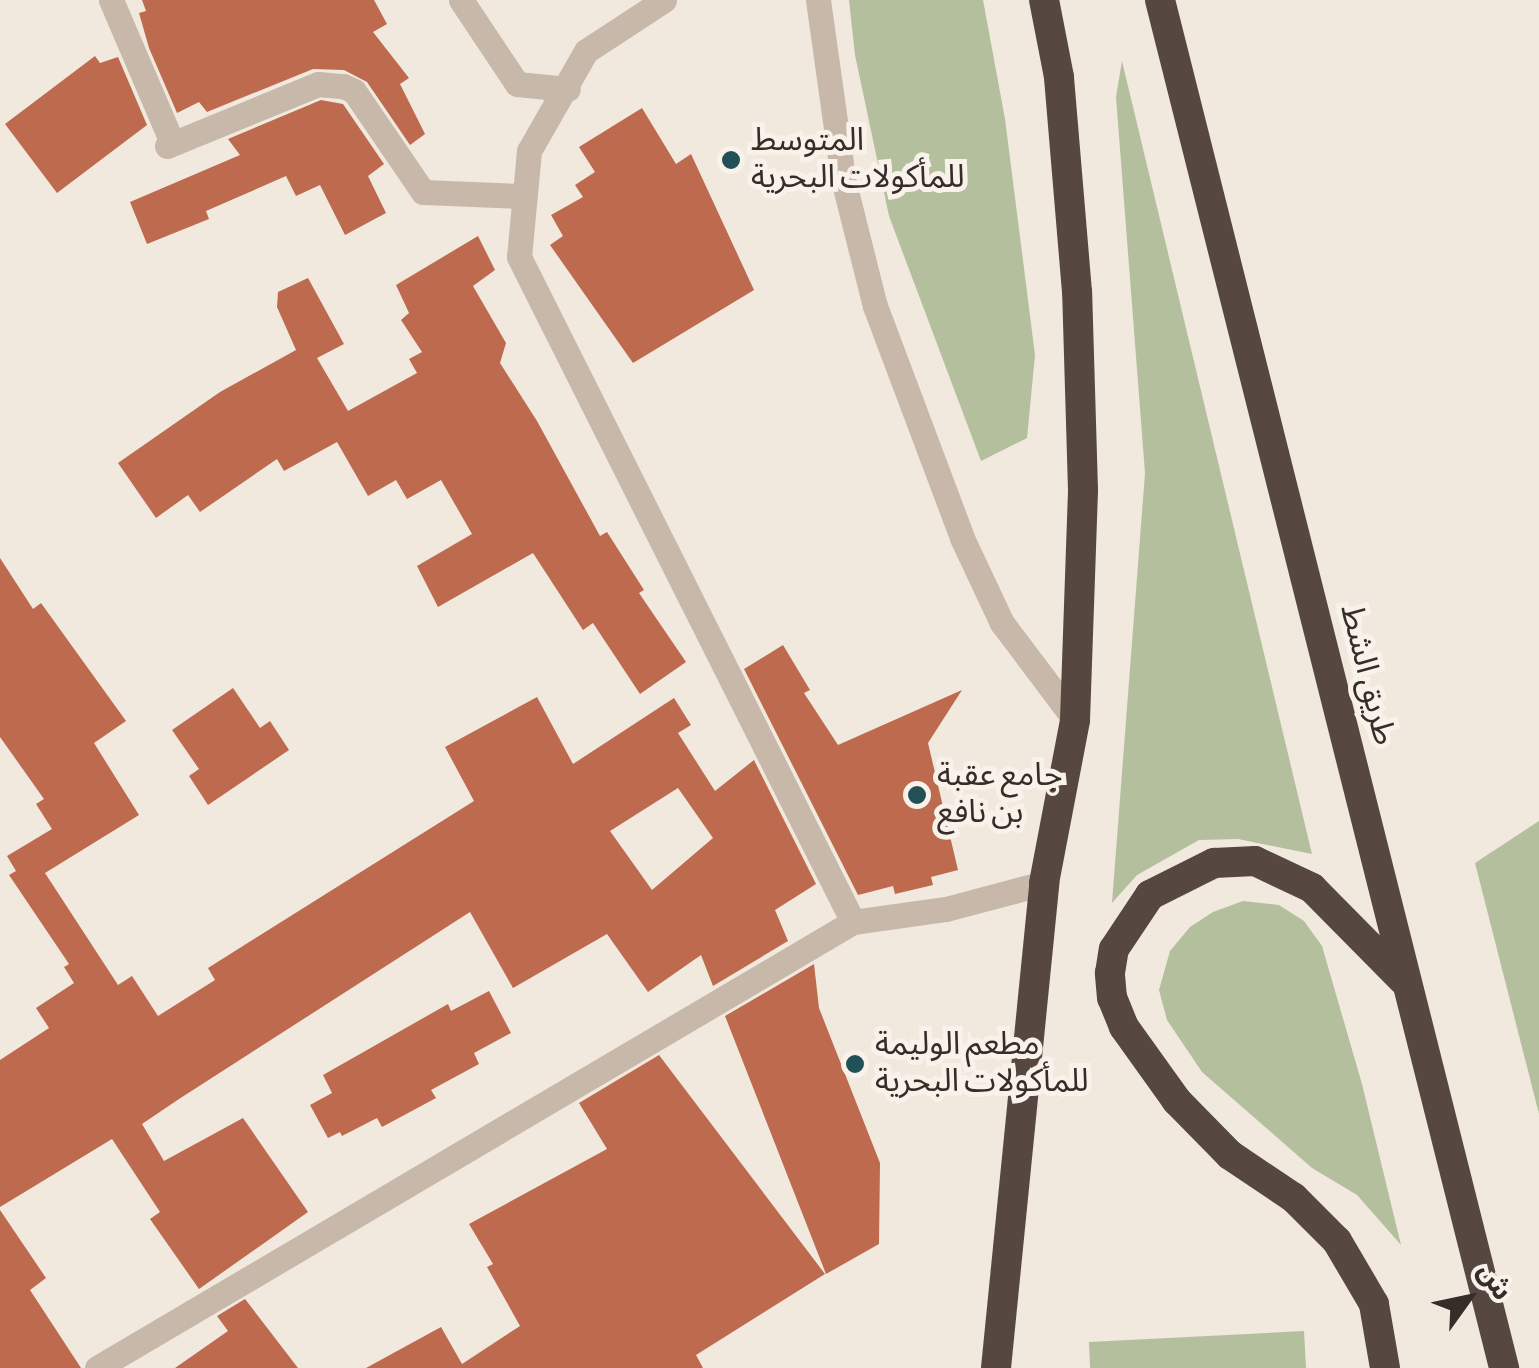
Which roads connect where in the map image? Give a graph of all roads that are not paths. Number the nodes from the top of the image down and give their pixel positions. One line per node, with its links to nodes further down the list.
1 (111, 0): 8 (street)
2 (461, 0): 7 (street)
3 (664, 0): 7 (street)
4 (818, 0): 9 (street)
5 (1044, 0): 9 (highway)
6 (1160, 0): 12 (highway, طريق الشط)
7 (568, 89): 8 (street)
8 (522, 196): 11 (street)
9 (1075, 720): 10 (highway)
10 (1044, 883): 11 (street); 13 (highway)
11 (853, 922): 14 (street)
12 (1403, 980): 15 (highway); 16 (highway, طريق الشط)
13 (995, 1365)
14 (98, 1368)
15 (1385, 1368)
16 (1504, 1368)

